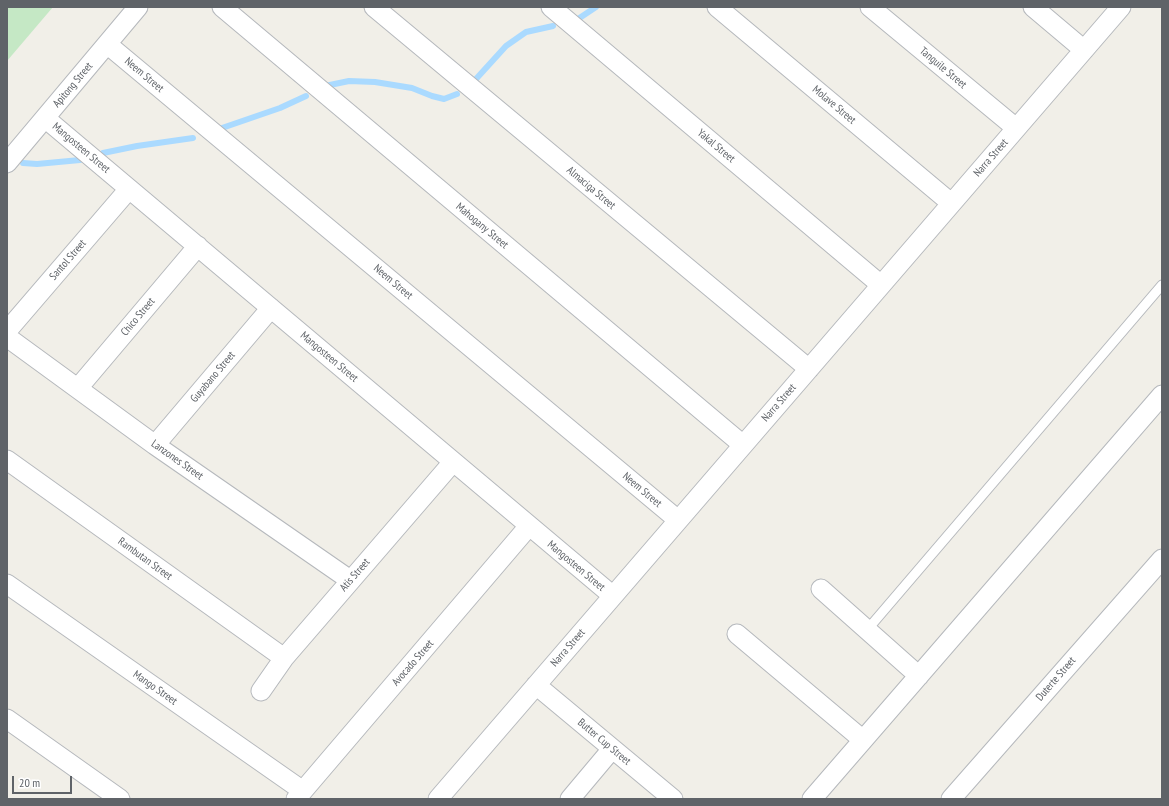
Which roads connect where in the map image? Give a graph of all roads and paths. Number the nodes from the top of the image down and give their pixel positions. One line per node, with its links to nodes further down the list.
1 (138, 7): 9 (street, Apitong Street)
2 (222, 7): 26 (street, Mahogany Street)
3 (374, 7): 22 (street, Almaciga Street)
4 (551, 7): 17 (street, Yakal Street)
5 (717, 7): 15 (street, Molave Street)
6 (870, 7): 12 (street, Tanguile Street)
7 (1033, 7): 10 (street)
8 (1121, 7): 10 (street, Narra Street)
9 (107, 44): 11 (street, Apitong Street); 29 (street, Neem Street)
10 (1084, 50): 12 (street, Narra Street)
11 (45, 118): 13 (street, Apitong Street); 14 (street, Mangosteen Street)
12 (1016, 128): 15 (street, Narra Street)
13 (7, 162)
14 (130, 189): 16 (street, Mangosteen Street); 20 (street, Santol Street)
15 (952, 203): 17 (street, Narra Street)
16 (198, 246): 19 (street, Mangosteen Street); 23 (street, Chico Street)
17 (881, 285): 22 (street, Narra Street)
18 (1162, 285): 36 (lane)
19 (271, 308): 25 (street, Guyabano Street); 28 (street, Mangosteen Street)
20 (7, 332)
21 (7, 337): 23 (street, Lanzones Street)
22 (809, 369): 26 (street, Narra Street)
23 (78, 388): 25 (street, Lanzones Street)
24 (1162, 394): 39 (street)
25 (155, 445): 32 (street, Lanzones Street)
26 (743, 445): 29 (street, Narra Street)
27 (7, 460): 38 (street, Rambutan Street)
28 (453, 462): 30 (street, Mangosteen Street); 32 (street, Atis Street)
29 (678, 520): 35 (street, Narra Street)
30 (529, 526): 35 (street, Mangosteen Street); 45 (street, Avocado Street)
31 (1162, 559): 51 (street, Duterte Street)
32 (350, 580): 38 (street, Atis Street)
33 (7, 584): 45 (street, Mango Street)
34 (821, 589): 36 (street)
35 (612, 596): 40 (street, Narra Street)
36 (867, 630): 39 (street)
37 (737, 634): 43 (street)
38 (284, 658): 41 (street, Atis Street)
39 (919, 676): 43 (street)
40 (536, 685): 44 (street, Butter Cup Street); 47 (street, Narra Street)
41 (261, 691)
42 (7, 719): 46 (street)
43 (863, 740): 50 (street)
44 (612, 748): 48 (street); 49 (street, Butter Cup Street)
45 (299, 795)
46 (120, 799)
47 (438, 799)
48 (570, 799)
49 (673, 799)
50 (812, 799)
51 (951, 799)

